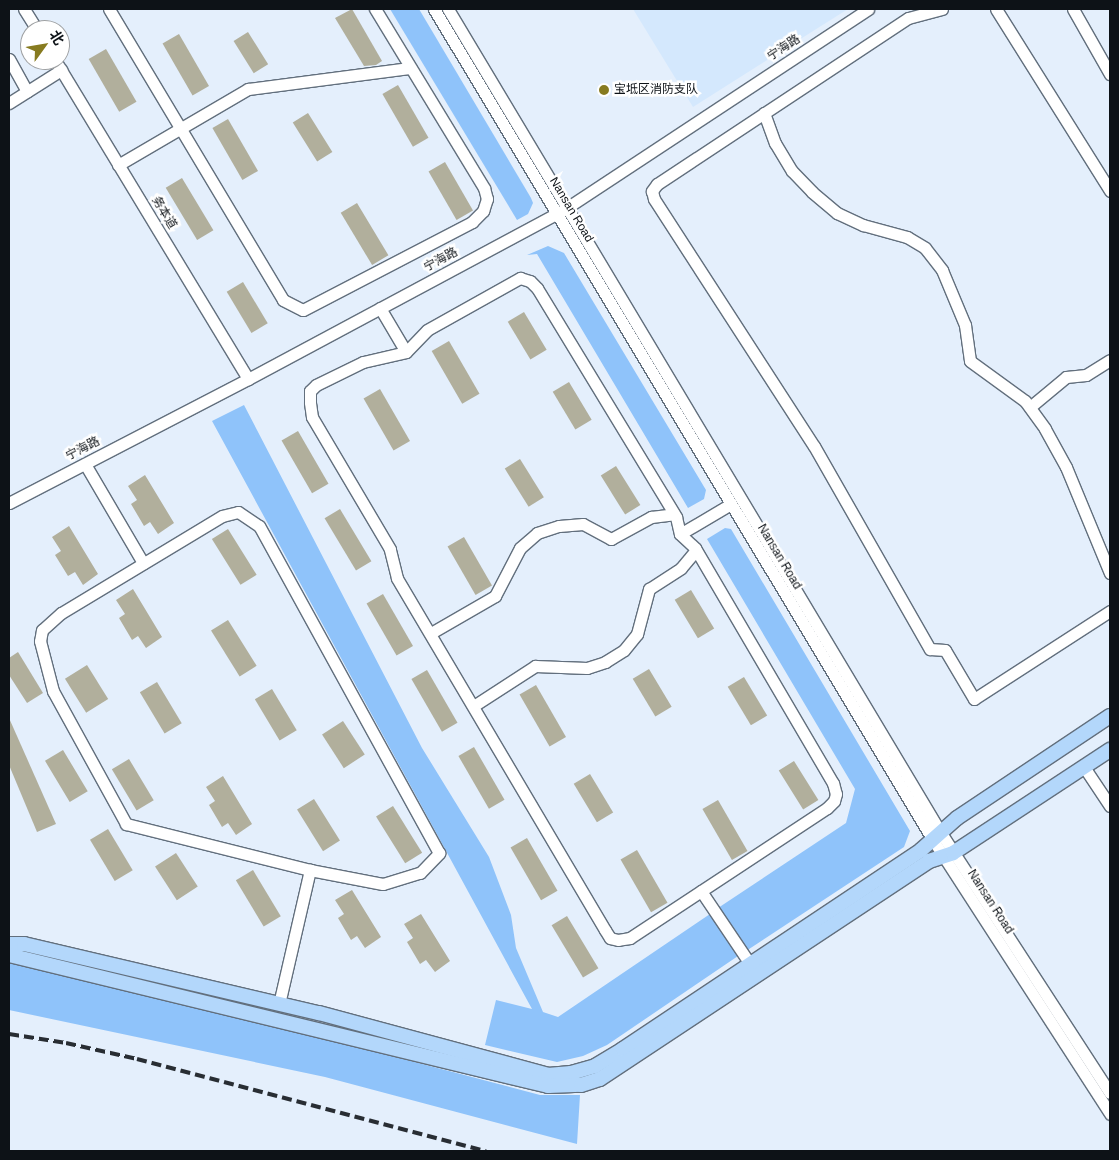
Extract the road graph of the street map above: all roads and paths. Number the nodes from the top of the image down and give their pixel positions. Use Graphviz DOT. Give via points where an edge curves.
graph roads {
  1 [pos="24,9"];
  2 [pos="109,9"];
  3 [pos="374,9"];
  4 [pos="434,9"];
  5 [pos="448,9"];
  6 [pos="868,9"];
  7 [pos="942,9"];
  8 [pos="996,9"];
  9 [pos="1073,9"];
  10 [pos="31,20"];
  11 [pos="9,59"];
  12 [pos="410,68"];
  13 [pos="52,70"];
  14 [pos="61,70"];
  15 [pos="1110,74"];
  16 [pos="19,77"];
  17 [pos="9,83"];
  18 [pos="27,92"];
  19 [pos="9,103"];
  20 [pos="764,113"];
  21 [pos="180,128"];
  22 [pos="118,165"];
  23 [pos="1110,191"];
  24 [pos="561,211"];
  25 [pos="380,308"];
  26 [pos="406,352"];
  27 [pos="1110,360"];
  28 [pos="248,380"];
  29 [pos="1030,408"];
  30 [pos="85,464"];
  31 [pos="9,503"];
  32 [pos="731,504"];
  33 [pos="674,514"];
  34 [pos="680,534"];
  35 [pos="696,550"];
  36 [pos="143,563"];
  37 [pos="1110,573"];
  38 [pos="1110,611"];
  39 [pos="431,634"];
  40 [pos="474,705"];
  41 [pos="1110,716"];
  42 [pos="1110,750"];
  43 [pos="1084,767"];
  44 [pos="1110,806"];
  45 [pos="937,836"];
  46 [pos="948,854"];
  47 [pos="310,870"];
  48 [pos="701,891"];
  49 [pos="9,944"];
  50 [pos="9,955"];
  51 [pos="750,964"];
  52 [pos="279,1004"];
  53 [pos="1110,1093"];
  54 [pos="1110,1114"];
  1 -- 10 [label="street"];
  2 -- 21 [label="street"];
  3 -- 12 [label="street"];
  4 -- 24 [label="street, Nansan Road"];
  5 -- 24 [label="street, Nansan Road"];
  6 -- 24 [label="street, 宁海路"];
  7 -- 20 [label="street" via="908,18"];
  8 -- 23 [label="street"];
  9 -- 15 [label="street"];
  11 -- 16 [label="street"];
  12 -- 21 [label="street" via="248,89"];
  12 -- 21 [label="street" via="484,188 487,199 483,211 472,222 303,310 283,300"];
  13 -- 18 [label="street"];
  14 -- 22 [label="street, 务本道"];
  16 -- 17 [label="street"];
  16 -- 18 [label="street"];
  18 -- 19 [label="street"];
  20 -- 29 [label="street" via="775,143 792,171 837,213 907,237 925,248 953,290 966,325 970,361"];
  20 -- 38 [label="street" via="657,184 652,191 654,198 814,446 930,649 945,650 974,698"];
  21 -- 22 [label="street"];
  22 -- 28 [label="street, 务本道"];
  24 -- 25 [label="street, 宁海路"];
  24 -- 32 [label="street, Nansan Road"];
  24 -- 45 [label="street, Nansan Road"];
  25 -- 26 [label="street"];
  25 -- 28 [label="street, 宁海路"];
  26 -- 33 [label="street" via="427,330 520,278 530,281"];
  26 -- 39 [label="street" via="363,362 316,385 310,391 310,402 312,417 390,549 397,578"];
  27 -- 29 [label="street" via="1086,375 1066,377"];
  28 -- 30 [label="street, 宁海路"];
  29 -- 37 [label="street" via="1066,467"];
  30 -- 31 [label="street, 宁海路"];
  30 -- 36 [label="street"];
  32 -- 34 [label="street"];
  32 -- 45 [label="street, Nansan Road"];
  33 -- 34 [label="street"];
  33 -- 39 [label="street" via="651,517 611,540 583,524 559,526 537,533 520,548 495,596"];
  34 -- 35 [label="street"];
  35 -- 40 [label="street" via="681,568 649,588 637,634 624,650 587,668 535,666"];
  35 -- 48 [label="street" via="833,783 836,794 827,808"];
  36 -- 47 [label="street" via="61,613 42,630 40,641 53,691 126,824"];
  36 -- 47 [label="street" via="222,516 238,512 251,518 259,526 439,853 434,862 420,873 383,884"];
  39 -- 40 [label="street"];
  40 -- 48 [label="street" via="610,938 630,938"];
  41 -- 45 [label="main road" via="957,818"];
  42 -- 43 [label="main road"];
  43 -- 44 [label="street"];
  43 -- 46 [label="main road"];
  45 -- 46 [label="street, Nansan Road"];
  45 -- 51 [label="main road"];
  46 -- 50 [label="main road" via="929,861 600,1079 581,1085 548,1086"];
  46 -- 53 [label="street, Nansan Road"];
  46 -- 54 [label="street, Nansan Road"];
  47 -- 52 [label="street"];
  48 -- 51 [label="street"];
  49 -- 52 [label="main road" via="24,944"];
  51 -- 52 [label="main road" via="595,1066 548,1075"];
}
